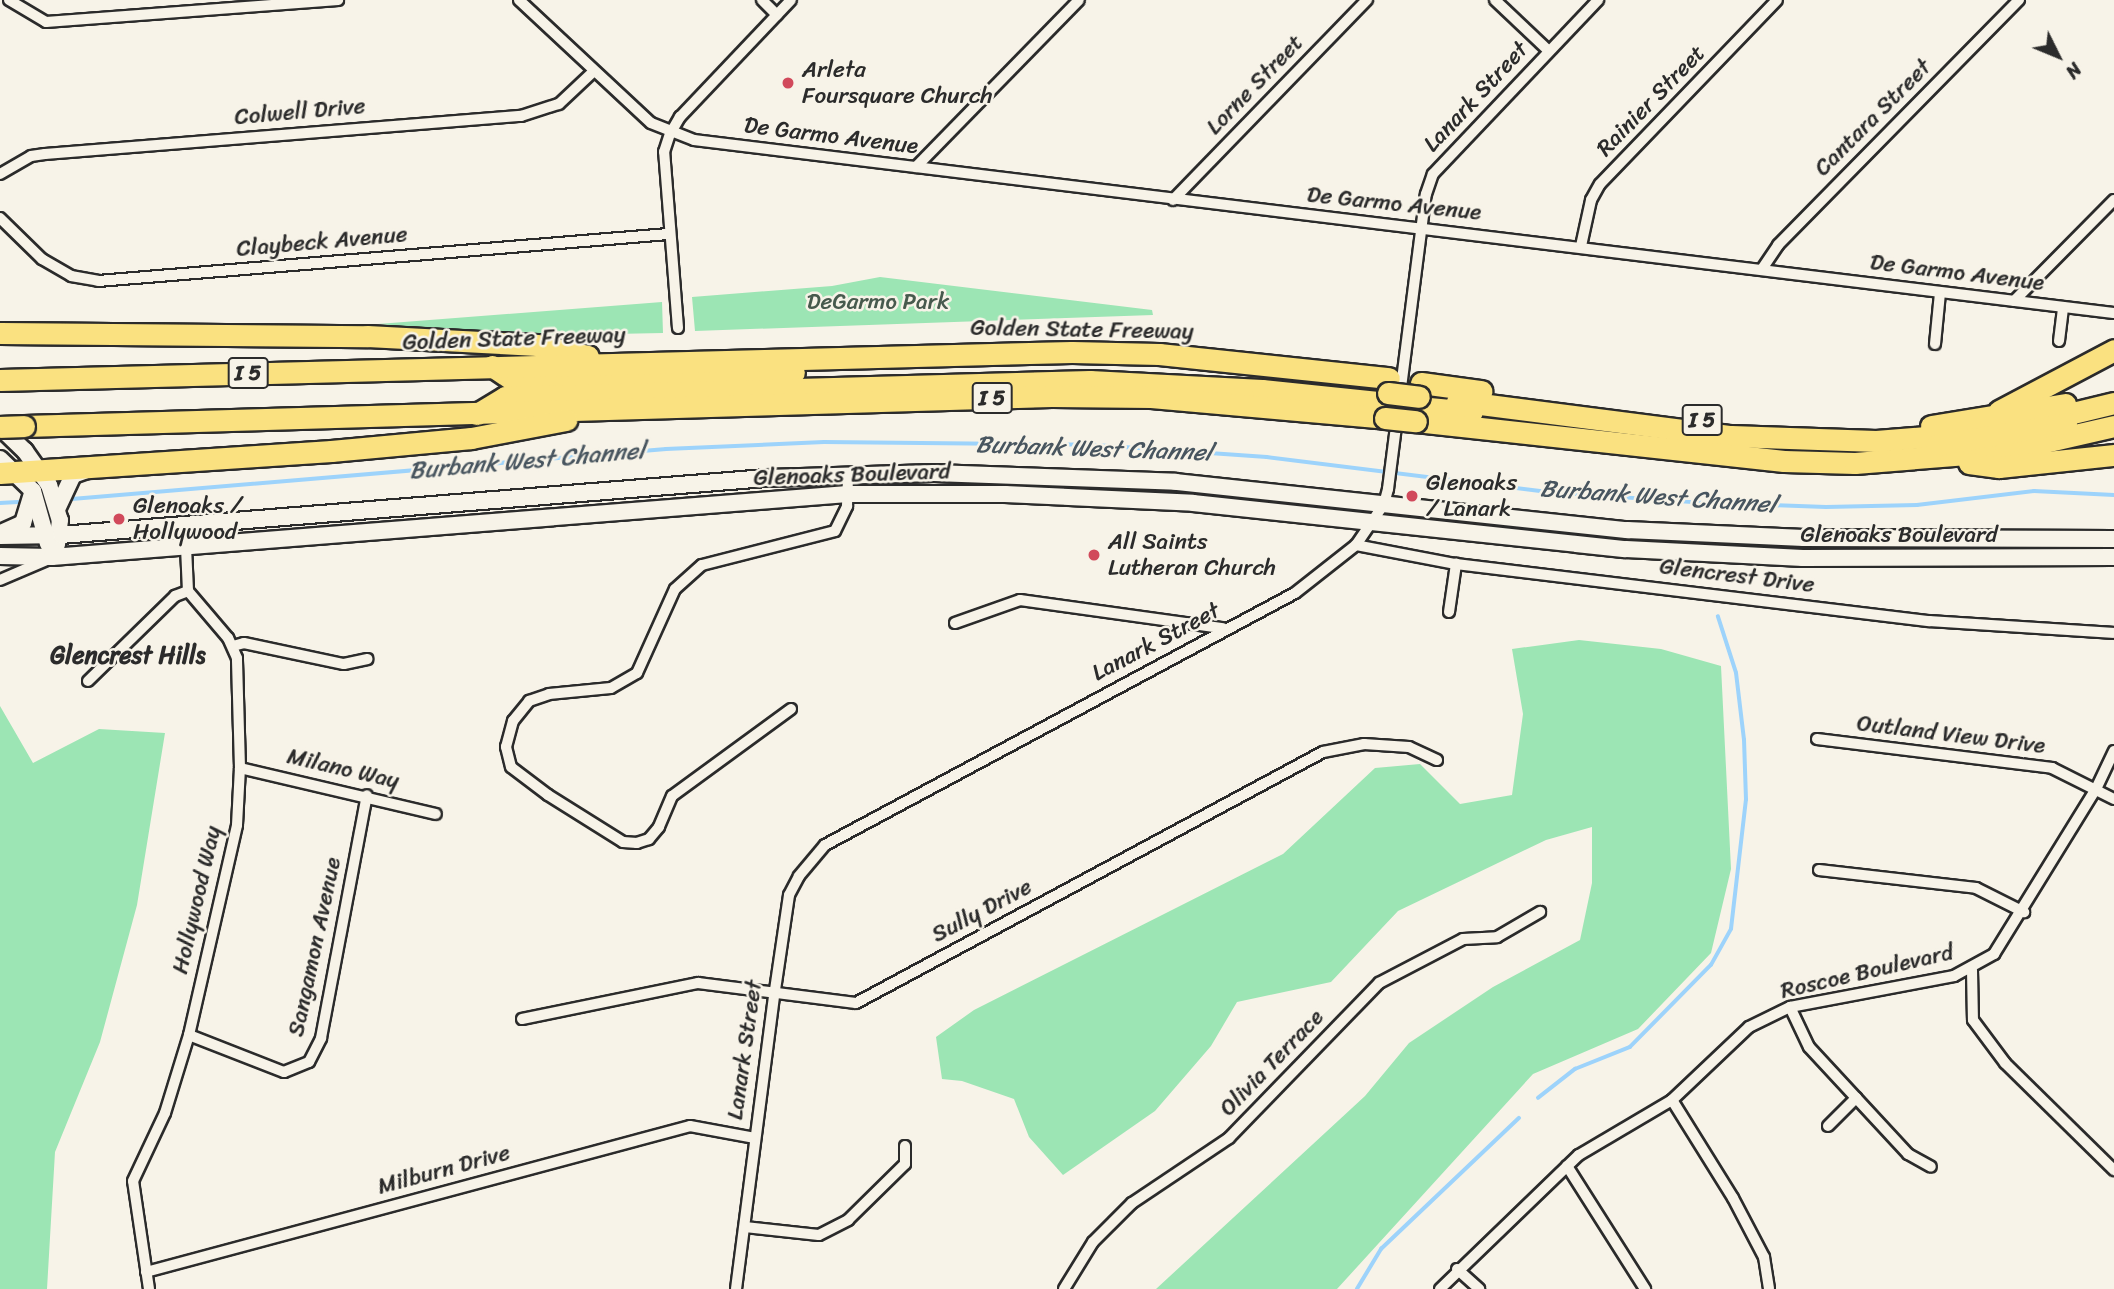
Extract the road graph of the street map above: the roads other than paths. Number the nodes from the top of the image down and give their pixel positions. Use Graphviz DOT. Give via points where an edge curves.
graph roads {
  1 [pos="9,0"];
  2 [pos="338,0"];
  3 [pos="519,0"];
  4 [pos="762,0"];
  5 [pos="791,0"];
  6 [pos="1079,0"];
  7 [pos="1367,0"];
  8 [pos="1495,0"];
  9 [pos="1598,0"];
  10 [pos="1777,0"];
  11 [pos="2019,0"];
  12 [pos="777,15"];
  13 [pos="1549,51"];
  14 [pos="594,71"];
  15 [pos="670,134"];
  16 [pos="916,167"];
  17 [pos="0,174"];
  18 [pos="1173,200"];
  19 [pos="2114,200"];
  20 [pos="0,218"];
  21 [pos="1422,228"];
  22 [pos="669,234"];
  23 [pos="1581,246"];
  24 [pos="1762,269"];
  25 [pos="1940,293"];
  26 [pos="2014,301"];
  27 [pos="2063,307"];
  28 [pos="2114,313"];
  29 [pos="678,328"];
  30 [pos="0,333"];
  31 [pos="2059,341"];
  32 [pos="1935,344"];
  33 [pos="2114,350"];
  34 [pos="617,362"];
  35 [pos="492,366"];
  36 [pos="2,380"];
  37 [pos="2114,391"];
  38 [pos="1387,398"];
  39 [pos="1419,402"];
  40 [pos="2114,403"];
  41 [pos="2114,411"];
  42 [pos="598,412"];
  43 [pos="475,415"];
  44 [pos="1985,419"];
  45 [pos="2114,425"];
  46 [pos="0,427"];
  47 [pos="2114,455"];
  48 [pos="1936,459"];
  49 [pos="99,466"];
  50 [pos="4,468"];
  51 [pos="38,470"];
  52 [pos="848,475"];
  53 [pos="33,491"];
  54 [pos="848,494"];
  55 [pos="1386,497"];
  56 [pos="415,506"];
  57 [pos="58,507"];
  58 [pos="1372,523"];
  59 [pos="185,525"];
  60 [pos="416,526"];
  61 [pos="0,534"];
  62 [pos="53,535"];
  63 [pos="2114,539"];
  64 [pos="186,544"];
  65 [pos="1356,545"];
  66 [pos="0,556"];
  67 [pos="2114,556"];
  68 [pos="52,557"];
  69 [pos="1456,564"];
  70 [pos="0,580"];
  71 [pos="188,591"];
  72 [pos="1450,612"];
  73 [pos="955,623"];
  74 [pos="1224,628"];
  75 [pos="2114,633"];
  76 [pos="233,646"];
  77 [pos="367,659"];
  78 [pos="88,681"];
  79 [pos="791,709"];
  80 [pos="1817,739"];
  81 [pos="2114,751"];
  82 [pos="1437,760"];
  83 [pos="240,768"];
  84 [pos="2096,789"];
  85 [pos="367,795"];
  86 [pos="2114,799"];
  87 [pos="436,814"];
  88 [pos="1819,870"];
  89 [pos="1540,912"];
  90 [pos="2024,912"];
  91 [pos="1972,970"];
  92 [pos="775,990"];
  93 [pos="1790,1007"];
  94 [pos="522,1019"];
  95 [pos="189,1035"];
  96 [pos="1856,1098"];
  97 [pos="1672,1100"];
  98 [pos="1828,1126"];
  99 [pos="755,1138"];
  100 [pos="905,1146"];
  101 [pos="1567,1166"];
  102 [pos="1931,1167"];
  103 [pos="2114,1170"];
  104 [pos="745,1227"];
  105 [pos="1457,1269"];
  106 [pos="146,1272"];
  107 [pos="149,1289"];
  108 [pos="736,1289"];
  109 [pos="1064,1289"];
  110 [pos="1440,1289"];
  111 [pos="1479,1289"];
  112 [pos="1646,1289"];
  113 [pos="1769,1289"];
  1 -- 2 [label="street" via="46,22"];
  3 -- 14 [label="street"];
  4 -- 12 [label="street"];
  5 -- 12 [label="street"];
  6 -- 16 [label="street"];
  7 -- 18 [label="street, Lorne Street"];
  8 -- 13 [label="street"];
  9 -- 13 [label="street, Lanark Street"];
  10 -- 23 [label="street, Rainier Street" via="1600,184 1591,200"];
  11 -- 24 [label="street, Cantara Street" via="1778,245"];
  12 -- 15 [label="street" via="680,117"];
  13 -- 21 [label="street, Lanark Street" via="1433,174"];
  14 -- 15 [label="street" via="651,123"];
  14 -- 17 [label="street, Colwell Drive" via="559,104 520,116 45,154 31,156"];
  15 -- 16 [label="street, De Garmo Avenue"];
  15 -- 22 [label="street" via="664,152"];
  16 -- 18 [label="street, De Garmo Avenue"];
  18 -- 21 [label="street, De Garmo Avenue"];
  19 -- 26 [label="street"];
  20 -- 22 [label="street, Claybeck Avenue" via="42,259 71,276 98,281"];
  21 -- 23 [label="street, De Garmo Avenue"];
  21 -- 55 [label="street, Lanark Street"];
  22 -- 29 [label="street"];
  23 -- 24 [label="street, De Garmo Avenue"];
  24 -- 25 [label="street, De Garmo Avenue"];
  25 -- 26 [label="street, De Garmo Avenue"];
  25 -- 32 [label="street"];
  26 -- 27 [label="street, De Garmo Avenue"];
  27 -- 28 [label="street, De Garmo Avenue"];
  27 -- 31 [label="street"];
  30 -- 34 [label="highway" via="367,336 537,345"];
  33 -- 44 [label="highway"];
  34 -- 35 [label="highway, Golden State Freeway / I 5"];
  34 -- 38 [label="highway, Golden State Freeway / I 5" via="1072,352 1172,355"];
  35 -- 36 [label="highway, Golden State Freeway / I 5"];
  35 -- 38 [label="highway" via="514,381 1100,366 1236,374"];
  37 -- 44 [label="highway, Golden State Freeway / I 5"];
  38 -- 39 [label="highway, Golden State Freeway / I 5, bridge"];
  38 -- 39 [label="highway, Golden State Freeway / I 5"];
  38 -- 42 [label="highway, Golden State Freeway / I 5" via="1151,397"];
  38 -- 43 [label="highway" via="1090,381 505,397"];
  39 -- 40 [label="highway" via="1731,436 1835,441 1982,431"];
  39 -- 41 [label="highway" via="1699,440 1831,450 1980,439"];
  39 -- 44 [label="highway, Golden State Freeway / I 5" via="1804,429 1891,429"];
  39 -- 48 [label="highway, Golden State Freeway / I 5" via="1784,461"];
  42 -- 43 [label="highway, Golden State Freeway / I 5"];
  42 -- 49 [label="highway" via="530,430 471,438"];
  43 -- 46 [label="highway, Golden State Freeway / I 5, bridge"];
  45 -- 48 [label="highway, Golden State Freeway / I 5" via="2005,451"];
  46 -- 51 [label="main road"];
  47 -- 48 [label="highway" via="1998,467"];
  49 -- 51 [label="highway"];
  49 -- 57 [label="main road" via="73,475"];
  50 -- 51 [label="highway"];
  50 -- 53 [label="main road"];
  51 -- 57 [label="main road"];
  52 -- 54 [label="street"];
  52 -- 55 [label="main road, Glenoaks Boulevard" via="1095,476"];
  52 -- 56 [label="main road, Glenoaks Boulevard"];
  53 -- 61 [label="main road" via="23,523"];
  53 -- 62 [label="main road"];
  54 -- 58 [label="main road, Glenoaks Boulevard" via="1005,494 1194,503"];
  54 -- 60 [label="main road, Glenoaks Boulevard"];
  54 -- 79 [label="street" via="844,517 828,536 719,558 688,575 667,603 644,664 629,680 611,688 549,694 529,701 513,721 506,747 511,768 583,819 623,842 637,843 649,839 659,827 672,796"];
  55 -- 58 [label="street, Lanark Street"];
  55 -- 63 [label="main road, Glenoaks Boulevard" via="1549,524 1700,534"];
  56 -- 59 [label="main road, Glenoaks Boulevard"];
  56 -- 60 [label="main road"];
  57 -- 62 [label="main road"];
  58 -- 65 [label="street, Lanark Street"];
  58 -- 67 [label="main road, Glenoaks Boulevard" via="1547,543 1699,553 1816,558"];
  59 -- 62 [label="main road, Glenoaks Boulevard"];
  59 -- 64 [label="street"];
  60 -- 64 [label="main road, Glenoaks Boulevard"];
  61 -- 62 [label="main road, Glenoaks Boulevard"];
  62 -- 68 [label="main road"];
  64 -- 68 [label="main road, Glenoaks Boulevard"];
  64 -- 71 [label="street"];
  65 -- 69 [label="street, Glencrest Drive"];
  65 -- 74 [label="street, Lanark Street" via="1295,593"];
  66 -- 68 [label="main road, Glenoaks Boulevard"];
  68 -- 70 [label="street"];
  69 -- 72 [label="street"];
  69 -- 75 [label="street, Glencrest Drive" via="1930,621"];
  71 -- 76 [label="street, Hollywood Way"];
  71 -- 78 [label="street" via="175,596"];
  73 -- 74 [label="street" via="1020,600"];
  74 -- 92 [label="street, Lanark Street" via="825,845 789,895"];
  76 -- 77 [label="street" via="244,643 344,664"];
  76 -- 83 [label="street, Hollywood Way" via="240,676"];
  80 -- 84 [label="street, Outland View Drive" via="2052,768"];
  81 -- 84 [label="street, Roscoe Boulevard"];
  82 -- 92 [label="street, Sully Drive" via="1409,747 1364,744 1323,752 856,1003"];
  83 -- 85 [label="street, Milano Way"];
  83 -- 95 [label="street, Hollywood Way" via="237,825"];
  84 -- 86 [label="street, Outland View Drive"];
  84 -- 90 [label="street, Roscoe Boulevard"];
  85 -- 87 [label="street, Milano Way"];
  85 -- 95 [label="street, Sangamon Avenue" via="321,1038 309,1062 284,1072"];
  88 -- 90 [label="street" via="1976,888"];
  89 -- 109 [label="street, Olivia Terrace" via="1497,937 1463,939 1379,982 1229,1138 1132,1203 1093,1242"];
  90 -- 91 [label="street, Roscoe Boulevard" via="1994,954"];
  91 -- 93 [label="street, Roscoe Boulevard"];
  91 -- 103 [label="street" via="1973,1020 2005,1063"];
  92 -- 94 [label="street, Sully Drive" via="698,983"];
  92 -- 99 [label="street, Lanark Street"];
  93 -- 96 [label="street" via="1809,1046"];
  93 -- 97 [label="street, Roscoe Boulevard" via="1749,1027"];
  95 -- 106 [label="street, Hollywood Way" via="164,1113 133,1181"];
  96 -- 98 [label="street"];
  96 -- 102 [label="street" via="1908,1154"];
  97 -- 101 [label="street, Roscoe Boulevard" via="1607,1135"];
  97 -- 113 [label="street" via="1758,1245"];
  99 -- 104 [label="street, Lanark Street"];
  99 -- 106 [label="street, Milburn Drive" via="690,1126"];
  100 -- 104 [label="street" via="905,1164 848,1220 819,1235"];
  101 -- 105 [label="street, Roscoe Boulevard"];
  101 -- 112 [label="street"];
  104 -- 108 [label="street, Lanark Street"];
  105 -- 110 [label="street, Roscoe Boulevard"];
  105 -- 111 [label="street"];
  106 -- 107 [label="street, Hollywood Way"];
}
